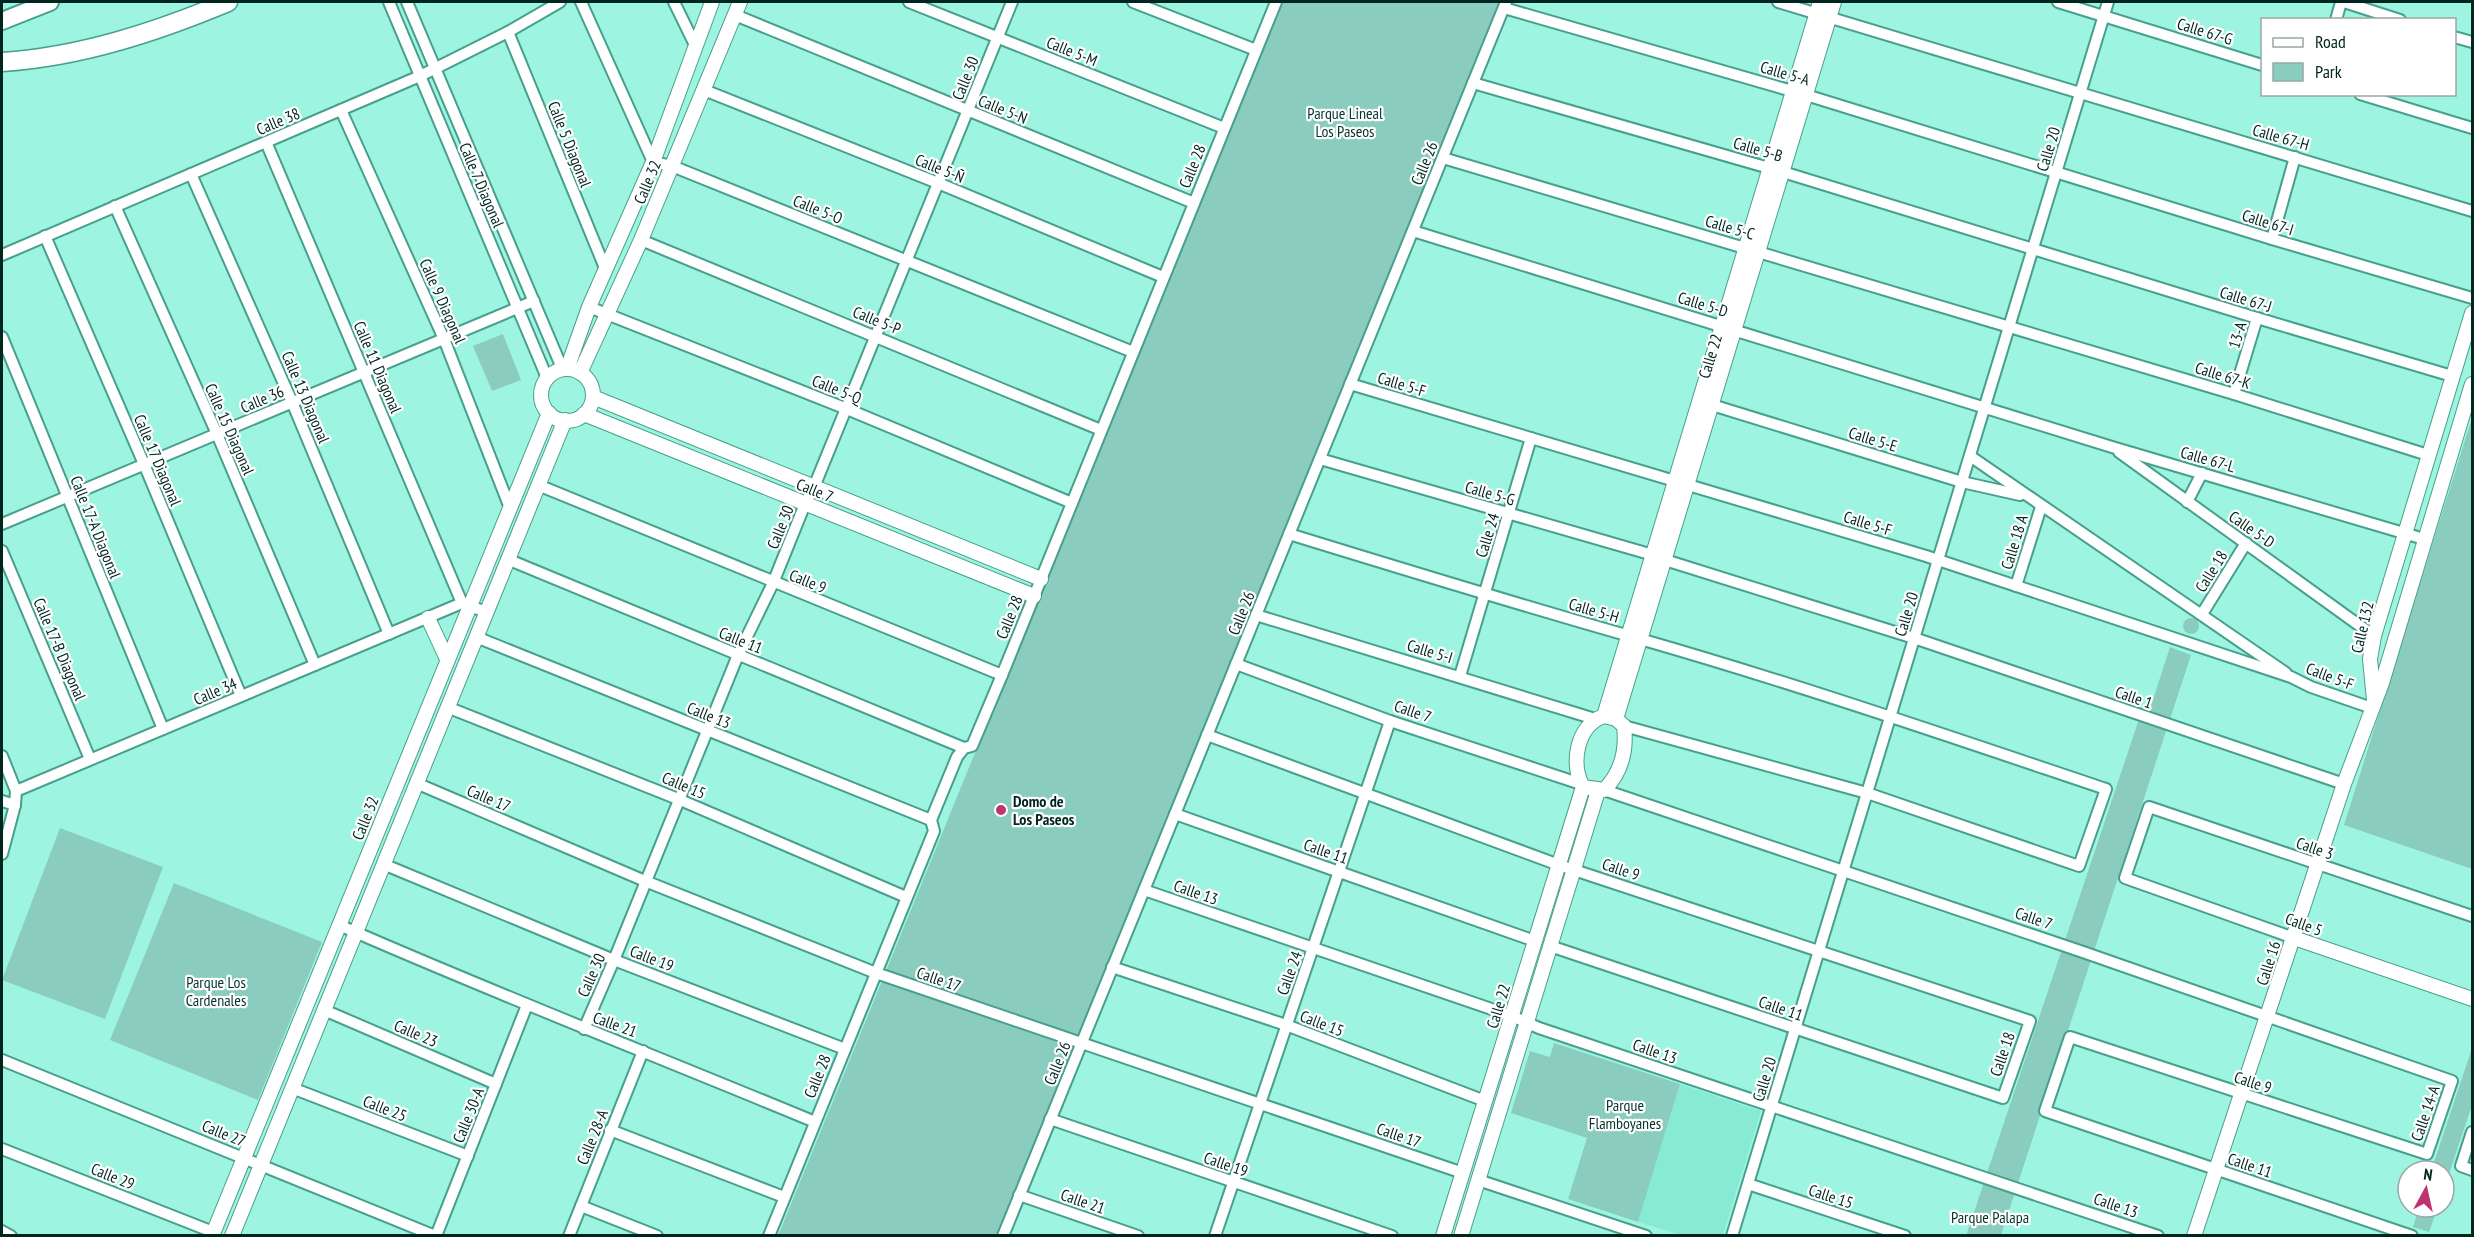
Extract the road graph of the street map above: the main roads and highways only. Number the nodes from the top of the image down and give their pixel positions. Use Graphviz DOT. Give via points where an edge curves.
graph roads {
  1 [pos="50,2"];
  2 [pos="228,2"];
  3 [pos="2,21"];
  4 [pos="2,62"];
  1 -- 3 [label="main road"];
  2 -- 4 [label="main road" via="119,41 49,57"];
}
